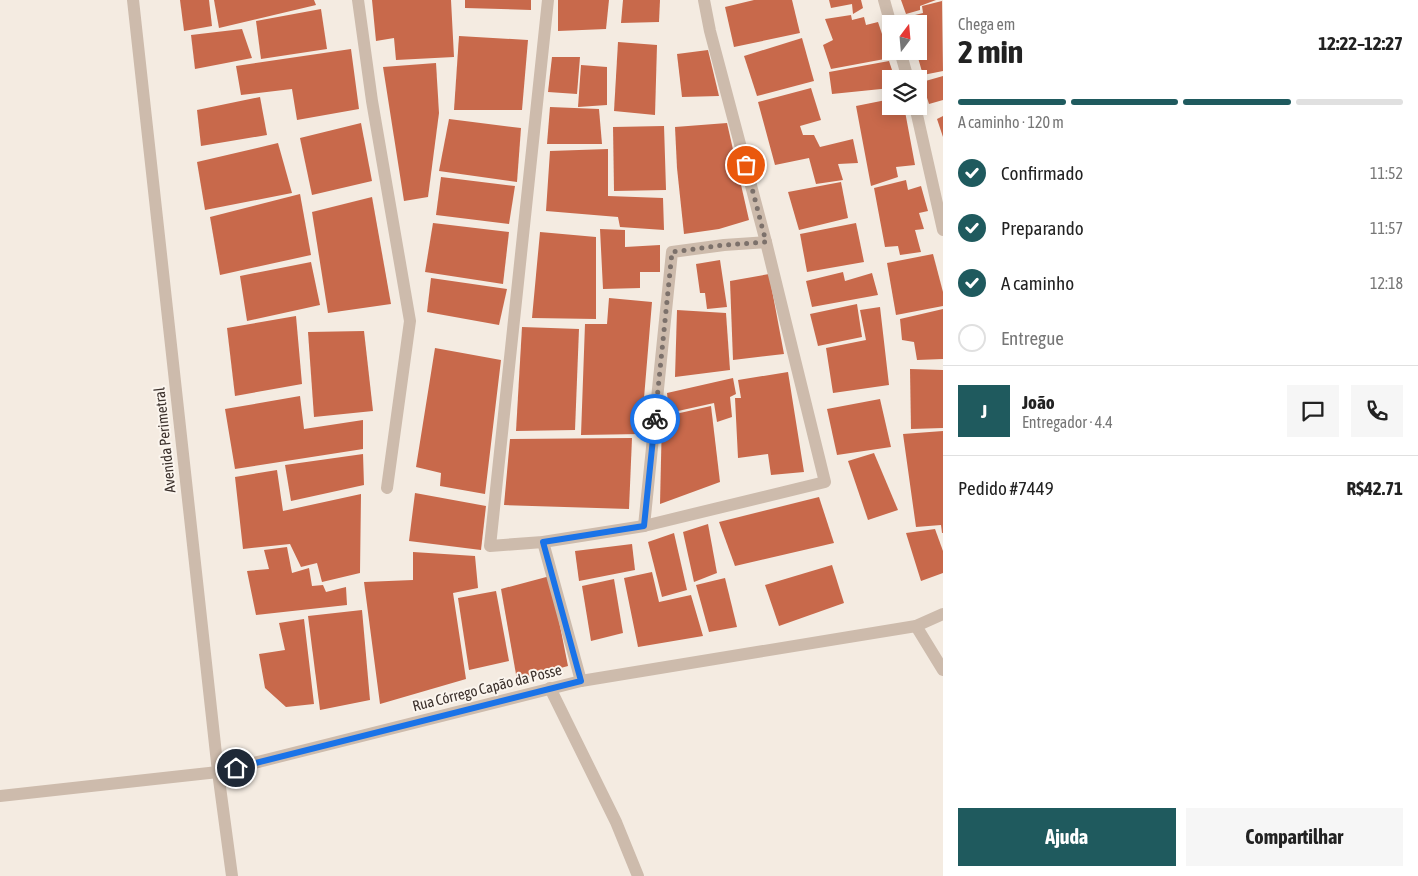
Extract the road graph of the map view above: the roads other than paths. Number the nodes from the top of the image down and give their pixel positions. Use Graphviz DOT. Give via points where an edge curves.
graph roads {
  1 [pos="133,0"];
  2 [pos="358,0"];
  3 [pos="548,0"];
  4 [pos="704,0"];
  5 [pos="884,0"];
  6 [pos="888,15"];
  7 [pos="918,115"];
  8 [pos="943,230"];
  9 [pos="766,242"];
  10 [pos="387,488"];
  11 [pos="644,526"];
  12 [pos="543,542"];
  13 [pos="943,614"];
  14 [pos="916,626"];
  15 [pos="943,670"];
  16 [pos="581,681"];
  17 [pos="550,688"];
  18 [pos="218,772"];
  19 [pos="0,796"];
  20 [pos="232,876"];
  21 [pos="638,876"];
  1 -- 18 [label="street, Avenida Perimetral"];
  2 -- 10 [label="street" via="410,321"];
  3 -- 12 [label="street" via="490,546"];
  4 -- 9 [label="street"];
  5 -- 6 [label="street"];
  7 -- 8 [label="street"];
  9 -- 11 [label="street" via="672,252"];
  9 -- 11 [label="street" via="825,482"];
  11 -- 12 [label="street"];
  12 -- 16 [label="street"];
  13 -- 14 [label="street, Rua Córrego Capão da Posse"];
  14 -- 15 [label="street"];
  14 -- 16 [label="street, Rua Córrego Capão da Posse"];
  16 -- 17 [label="street, Rua Córrego Capão da Posse"];
  17 -- 18 [label="street, Rua Córrego Capão da Posse"];
  17 -- 21 [label="street" via="616,822"];
  18 -- 19 [label="street, Rua Córrego Capão da Posse"];
  18 -- 20 [label="street, Avenida Perimetral"];
}
